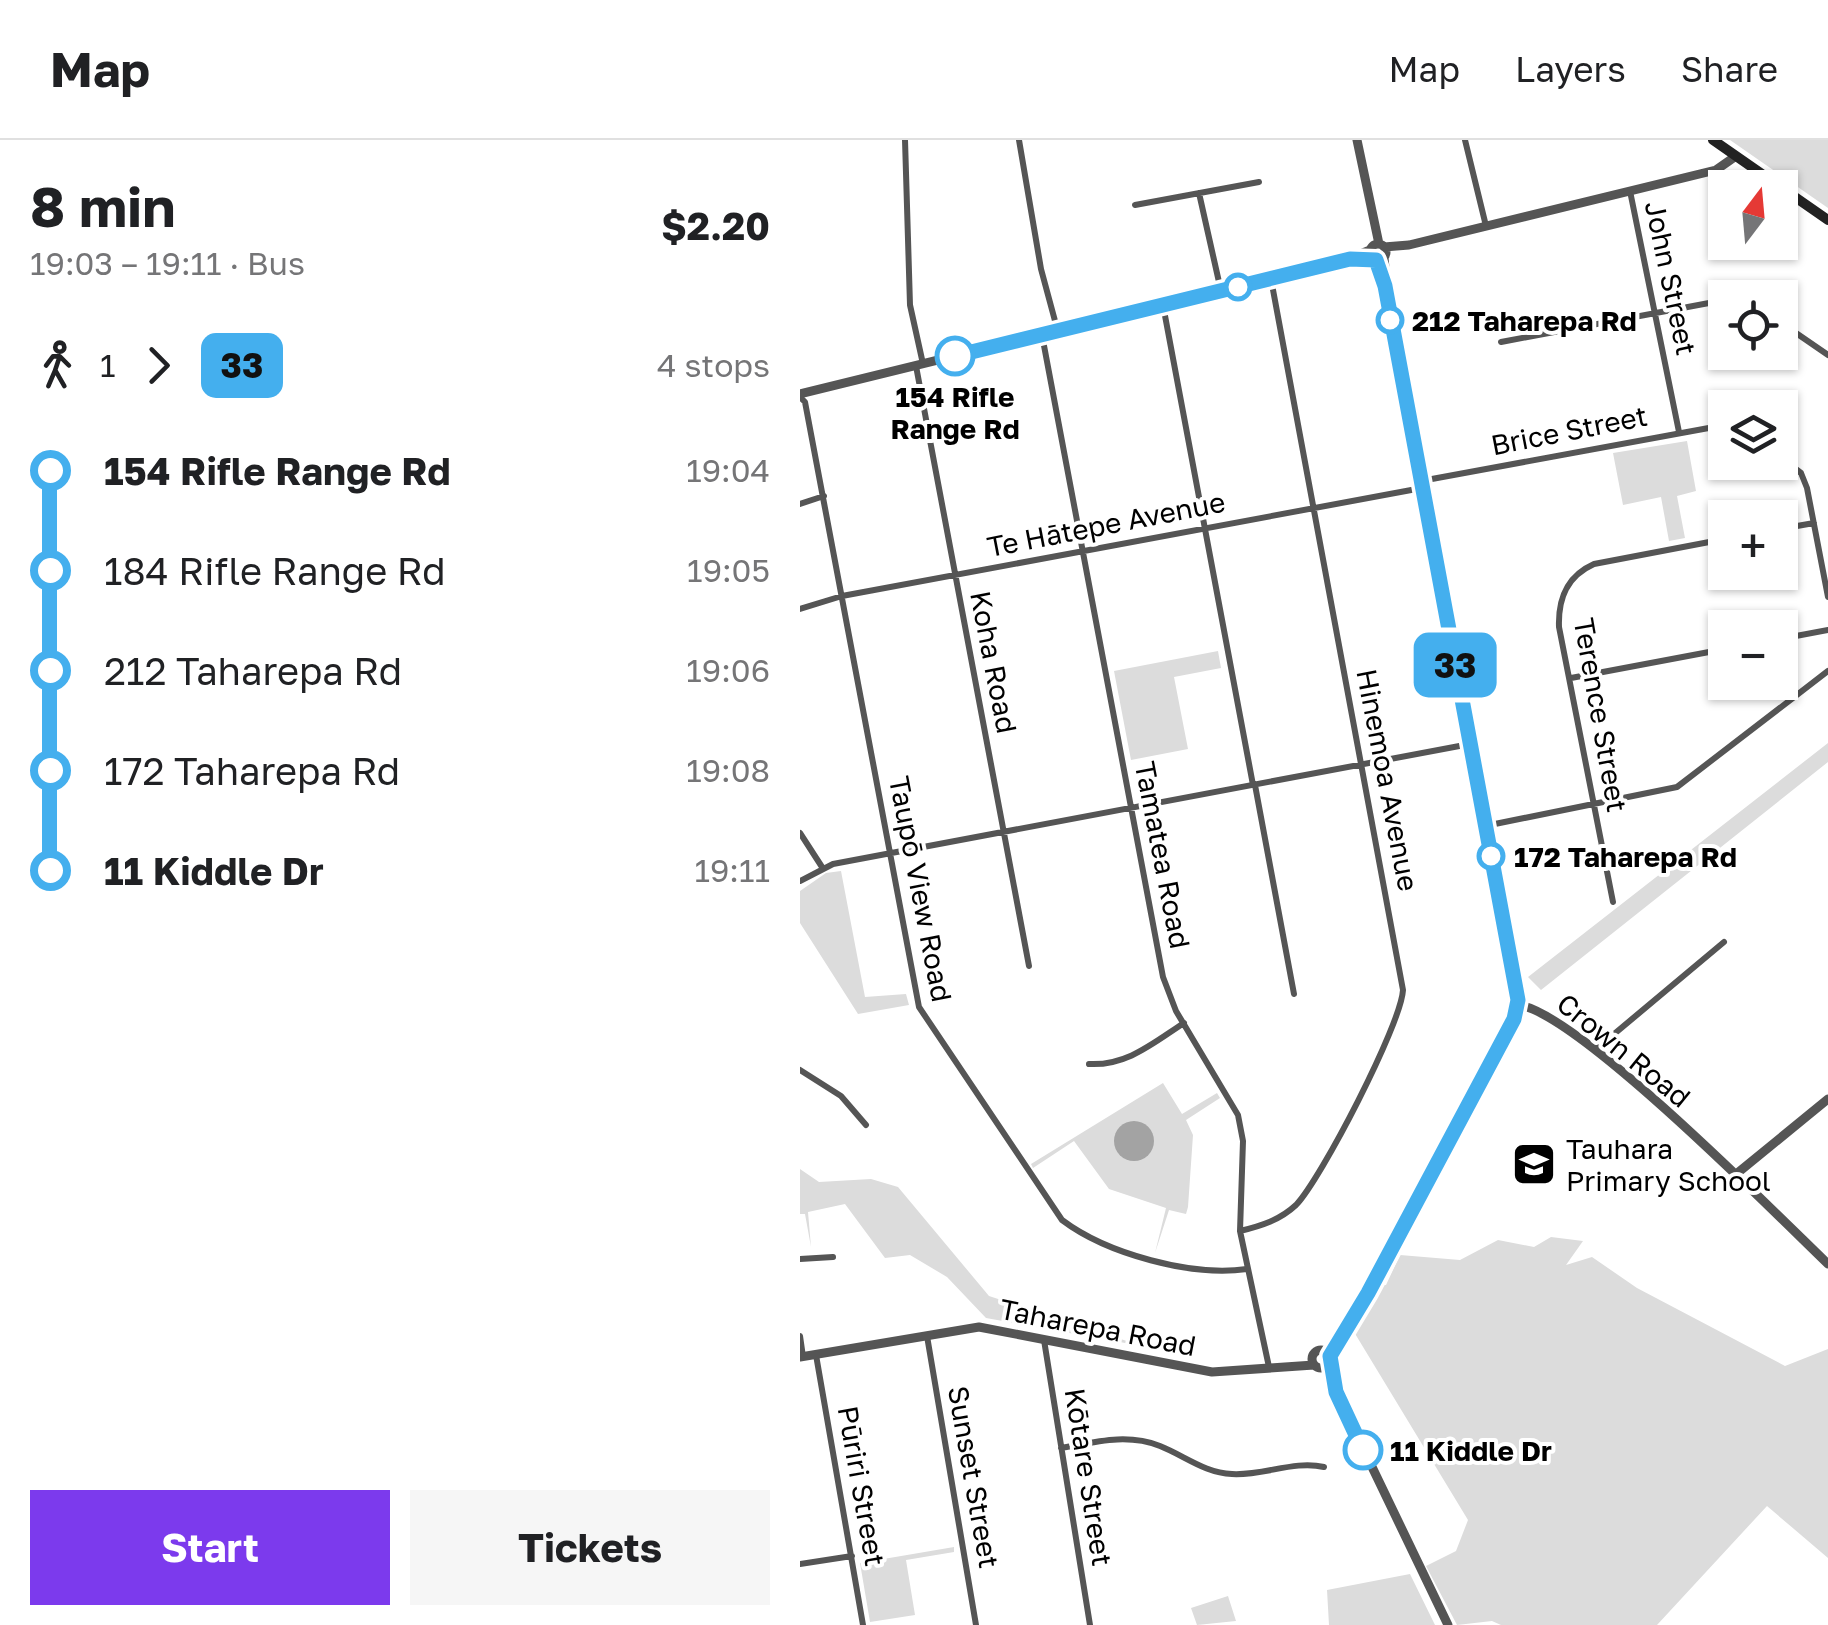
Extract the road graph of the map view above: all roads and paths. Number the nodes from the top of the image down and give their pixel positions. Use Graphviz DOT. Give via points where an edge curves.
graph roads {
  1 [pos="905,140"];
  2 [pos="1019,140"];
  3 [pos="1357,140"];
  4 [pos="1465,140"];
  5 [pos="1713,140"];
  6 [pos="1736,156"];
  7 [pos="1259,182"];
  8 [pos="1630,191"];
  9 [pos="1199,193"];
  10 [pos="1135,205"];
  11 [pos="1828,220"];
  12 [pos="1486,226"];
  13 [pos="1378,252"];
  14 [pos="1271,278"];
  15 [pos="1220,291"];
  16 [pos="1708,303"];
  17 [pos="1163,305"];
  18 [pos="1657,313"];
  19 [pos="1058,332"];
  20 [pos="1798,334"];
  21 [pos="1042,335"];
  22 [pos="1501,342"];
  23 [pos="1828,355"];
  24 [pos="920,365"];
  25 [pos="800,396"];
  26 [pos="1708,428"];
  27 [pos="1678,432"];
  28 [pos="1798,474"];
  29 [pos="1421,484"];
  30 [pos="824,496"];
  31 [pos="800,504"];
  32 [pos="1314,508"];
  33 [pos="1814,523"];
  34 [pos="1798,526"];
  35 [pos="1205,528"];
  36 [pos="1708,542"];
  37 [pos="1083,552"];
  38 [pos="955,576"];
  39 [pos="842,596"];
  40 [pos="1828,597"];
  41 [pos="800,609"];
  42 [pos="1828,630"];
  43 [pos="1798,636"];
  44 [pos="1708,653"];
  45 [pos="1828,671"];
  46 [pos="1571,678"];
  47 [pos="1470,744"];
  48 [pos="1362,764"];
  49 [pos="1254,785"];
  50 [pos="1595,806"];
  51 [pos="1131,808"];
  52 [pos="1486,826"];
  53 [pos="1004,832"];
  54 [pos="800,833"];
  55 [pos="890,853"];
  56 [pos="822,867"];
  57 [pos="800,881"];
  58 [pos="1613,902"];
  59 [pos="1724,942"];
  60 [pos="1029,966"];
  61 [pos="1294,994"];
  62 [pos="1518,1005"];
  63 [pos="1184,1023"];
  64 [pos="1594,1051"];
  65 [pos="1089,1064"];
  66 [pos="800,1070"];
  67 [pos="1828,1099"];
  68 [pos="866,1125"];
  69 [pos="1735,1175"];
  70 [pos="1240,1231"];
  71 [pos="832,1257"];
  72 [pos="800,1259"];
  73 [pos="1828,1264"];
  74 [pos="1247,1269"];
  75 [pos="800,1336"];
  76 [pos="927,1336"];
  77 [pos="1044,1336"];
  78 [pos="816,1355"];
  79 [pos="802,1357"];
  80 [pos="1320,1359"];
  81 [pos="1270,1367"];
  82 [pos="1061,1448"];
  83 [pos="1324,1467"];
  84 [pos="852,1556"];
  85 [pos="800,1564"];
  86 [pos="863,1625"];
  87 [pos="976,1625"];
  88 [pos="1090,1625"];
  89 [pos="1448,1625"];
  1 -- 24 [label="street, Koha Road" via="910,312"];
  2 -- 19 [label="street" via="1040,269"];
  3 -- 13 [label="street"];
  4 -- 12 [label="street"];
  5 -- 6 [label="main road"];
  6 -- 8 [label="street" via="1716,170"];
  6 -- 11 [label="main road"];
  7 -- 9 [label="street"];
  8 -- 12 [label="street"];
  8 -- 18 [label="street, John Street"];
  9 -- 10 [label="street"];
  9 -- 15 [label="street"];
  12 -- 13 [label="street"];
  13 -- 14 [label="street"];
  13 -- 29 [label="street"];
  14 -- 15 [label="street"];
  14 -- 32 [label="street, Hinemoa Avenue"];
  15 -- 17 [label="street"];
  16 -- 18 [label="street"];
  17 -- 19 [label="street"];
  17 -- 35 [label="street"];
  18 -- 22 [label="street"];
  18 -- 27 [label="street, John Street"];
  19 -- 21 [label="street"];
  20 -- 23 [label="street"];
  21 -- 24 [label="street"];
  21 -- 37 [label="street, Tamatea Road"];
  24 -- 25 [label="street"];
  24 -- 38 [label="street, Koha Road"];
  25 -- 30 [label="street, Taupō View Road"];
  26 -- 27 [label="street, Brice Street"];
  27 -- 29 [label="street, Brice Street"];
  28 -- 33 [label="street"];
  29 -- 32 [label="street, Te Hātepe Avenue"];
  29 -- 47 [label="street"];
  30 -- 31 [label="street"];
  30 -- 39 [label="street, Taupō View Road"];
  32 -- 35 [label="street, Te Hātepe Avenue"];
  32 -- 48 [label="street, Hinemoa Avenue"];
  33 -- 34 [label="street"];
  33 -- 40 [label="street"];
  35 -- 37 [label="street, Te Hātepe Avenue"];
  35 -- 49 [label="street"];
  36 -- 46 [label="street, Terence Street" via="1606,560 1577,574 1564,590 1559,616"];
  37 -- 38 [label="street, Te Hātepe Avenue"];
  37 -- 51 [label="street, Tamatea Road"];
  38 -- 39 [label="street, Te Hātepe Avenue"];
  38 -- 53 [label="street, Koha Road"];
  39 -- 41 [label="street, Te Hātepe Avenue"];
  39 -- 55 [label="street, Taupō View Road"];
  42 -- 43 [label="street"];
  44 -- 46 [label="street"];
  45 -- 50 [label="street" via="1677,788"];
  46 -- 50 [label="street, Terence Street"];
  47 -- 48 [label="street"];
  47 -- 52 [label="street"];
  48 -- 49 [label="street"];
  48 -- 70 [label="street, Hinemoa Avenue" via="1402,973 1401,1008 1304,1196 1276,1220"];
  49 -- 51 [label="street"];
  49 -- 61 [label="street"];
  50 -- 52 [label="street"];
  50 -- 58 [label="street, Terence Street"];
  51 -- 53 [label="street"];
  51 -- 63 [label="street, Tamatea Road" via="1163,977"];
  52 -- 62 [label="street"];
  53 -- 55 [label="street"];
  53 -- 60 [label="street, Koha Road"];
  54 -- 56 [label="street"];
  55 -- 56 [label="street"];
  55 -- 74 [label="street, Taupō View Road" via="921,1014 1051,1208 1085,1235 1180,1268"];
  56 -- 57 [label="street"];
  59 -- 64 [label="street"];
  62 -- 64 [label="street, Crown Road" via="1546,1012"];
  62 -- 80 [label="street" via="1410,1214"];
  63 -- 65 [label="street" via="1116,1063"];
  63 -- 70 [label="street, Tamatea Road" via="1238,1115"];
  64 -- 69 [label="street, Crown Road"];
  66 -- 68 [label="street" via="841,1096"];
  67 -- 69 [label="street"];
  69 -- 73 [label="street, Crown Road"];
  70 -- 74 [label="street, Tamatea Road"];
  71 -- 72 [label="street"];
  74 -- 81 [label="street, Tamatea Road"];
  75 -- 79 [label="street"];
  76 -- 77 [label="street, Taharepa Road" via="979,1327"];
  76 -- 78 [label="street, Taharepa Road"];
  76 -- 87 [label="street, Sunset Street"];
  77 -- 81 [label="street, Taharepa Road" via="1212,1372"];
  77 -- 82 [label="street, Kōtare Street"];
  78 -- 79 [label="street, Taharepa Road"];
  78 -- 84 [label="street, Pūriri Street"];
  80 -- 81 [label="street, Taharepa Road"];
  80 -- 89 [label="street"];
  82 -- 83 [label="street" via="1135,1439 1220,1473"];
  82 -- 88 [label="street, Kōtare Street"];
  84 -- 85 [label="street"];
  84 -- 86 [label="street, Pūriri Street"];
}
